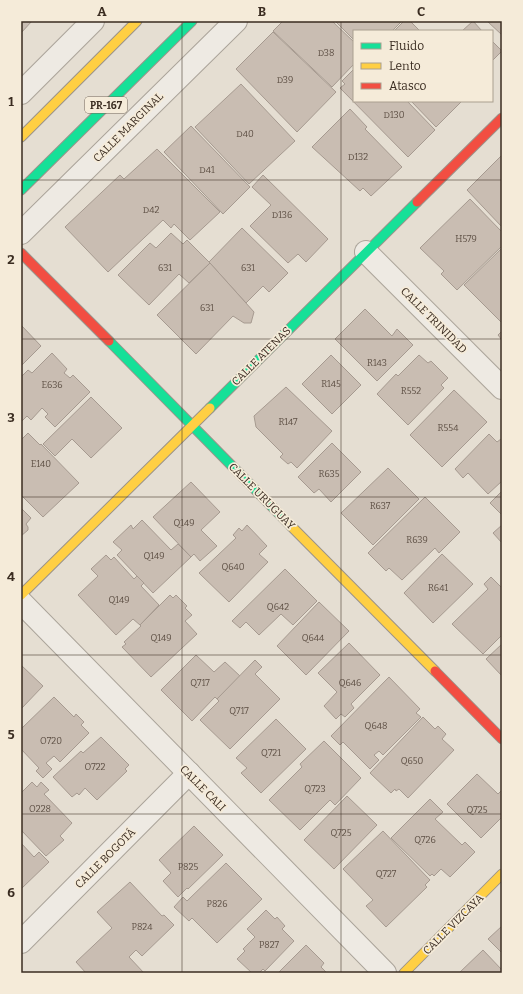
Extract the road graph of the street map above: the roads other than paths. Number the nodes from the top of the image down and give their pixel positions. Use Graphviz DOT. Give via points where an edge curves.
graph roads {
  1 [pos="93,21"];
  2 [pos="138,21"];
  3 [pos="192,21"];
  4 [pos="236,21"];
  5 [pos="21,93"];
  6 [pos="502,118"];
  7 [pos="21,137"];
  8 [pos="21,190"];
  9 [pos="21,233"];
  10 [pos="366,252"];
  11 [pos="21,253"];
  12 [pos="502,388"];
  13 [pos="192,426"];
  14 [pos="21,595"];
  15 [pos="21,602"];
  16 [pos="502,739"];
  17 [pos="188,773"];
  18 [pos="502,874"];
  19 [pos="21,942"];
  20 [pos="385,973"];
  21 [pos="404,973"];
  1 -- 5 [label="street"];
  2 -- 7 [label="street"];
  3 -- 8 [label="street, PR-167"];
  4 -- 9 [label="street, CALLE MARGINAL"];
  6 -- 10 [label="street, CALLE ATENAS"];
  10 -- 12 [label="street, CALLE TRINIDAD"];
  10 -- 13 [label="street, CALLE ATENAS"];
  11 -- 13 [label="street, CALLE URUGUAY"];
  13 -- 14 [label="street, CALLE ATENAS"];
  13 -- 16 [label="street, CALLE URUGUAY"];
  15 -- 17 [label="street, CALLE CALI"];
  17 -- 19 [label="street, CALLE BOGOTÁ"];
  17 -- 20 [label="street, CALLE CALI"];
  18 -- 21 [label="street, CALLE VIZCAYA"];
}
